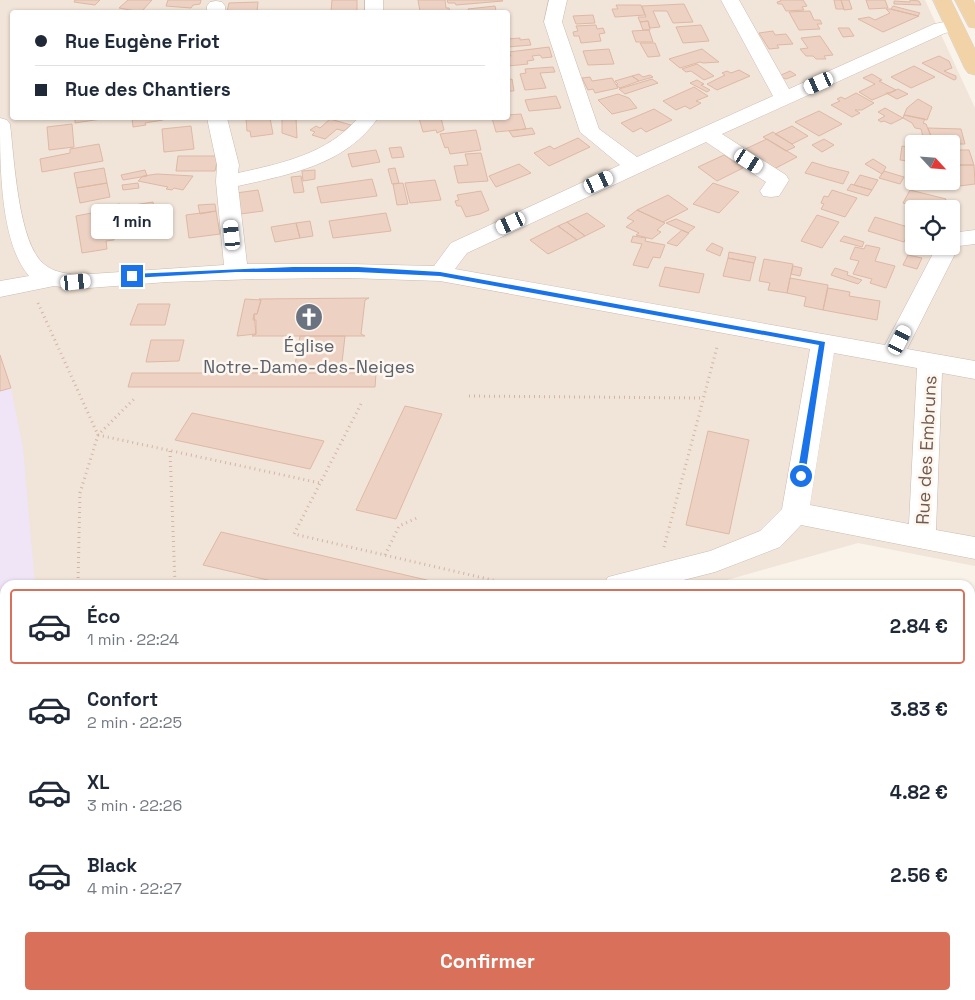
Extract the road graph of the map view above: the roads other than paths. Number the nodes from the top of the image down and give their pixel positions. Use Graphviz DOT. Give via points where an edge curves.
graph roads {
  1 [pos="558,0"];
  2 [pos="730,0"];
  3 [pos="942,0"];
  4 [pos="964,0"];
  5 [pos="975,23"];
  6 [pos="954,26"];
  7 [pos="975,69"];
  8 [pos="784,98"];
  9 [pos="217,120"];
  10 [pos="367,120"];
  11 [pos="0,124"];
  12 [pos="706,134"];
  13 [pos="635,166"];
  14 [pos="227,182"];
  15 [pos="771,191"];
  16 [pos="975,237"];
  17 [pos="960,239"];
  18 [pos="943,255"];
  19 [pos="236,270"];
  20 [pos="440,274"];
  21 [pos="52,279"];
  22 [pos="0,289"];
  23 [pos="822,343"];
  24 [pos="892,356"];
  25 [pos="930,362"];
  26 [pos="975,370"];
  27 [pos="795,513"];
  28 [pos="922,538"];
  29 [pos="975,548"];
  30 [pos="638,580"];
  1 -- 13 [label="street" via="553,22 590,132"];
  2 -- 8 [label="street"];
  3 -- 6 [label="main road"];
  4 -- 5 [label="main road"];
  6 -- 7 [label="main road"];
  6 -- 8 [label="street" via="941,28"];
  8 -- 12 [label="street"];
  9 -- 14 [label="street" via="228,165"];
  10 -- 14 [label="street" via="337,149 310,161"];
  11 -- 21 [label="street" via="20,249 31,266"];
  12 -- 13 [label="street"];
  12 -- 15 [label="street" via="778,180"];
  13 -- 20 [label="street" via="459,248"];
  14 -- 19 [label="street"];
  16 -- 17 [label="street"];
  18 -- 24 [label="street"];
  19 -- 20 [label="street"];
  19 -- 21 [label="street" via="76,282"];
  20 -- 23 [label="street"];
  21 -- 22 [label="street"];
  23 -- 24 [label="street"];
  23 -- 27 [label="street"];
  24 -- 25 [label="street"];
  25 -- 26 [label="street"];
  25 -- 28 [label="street, Rue des Embruns"];
  27 -- 28 [label="street, Rue des Embruns"];
  27 -- 30 [label="street" via="770,539 715,561"];
  28 -- 29 [label="street, Rue des Embruns"];
}
